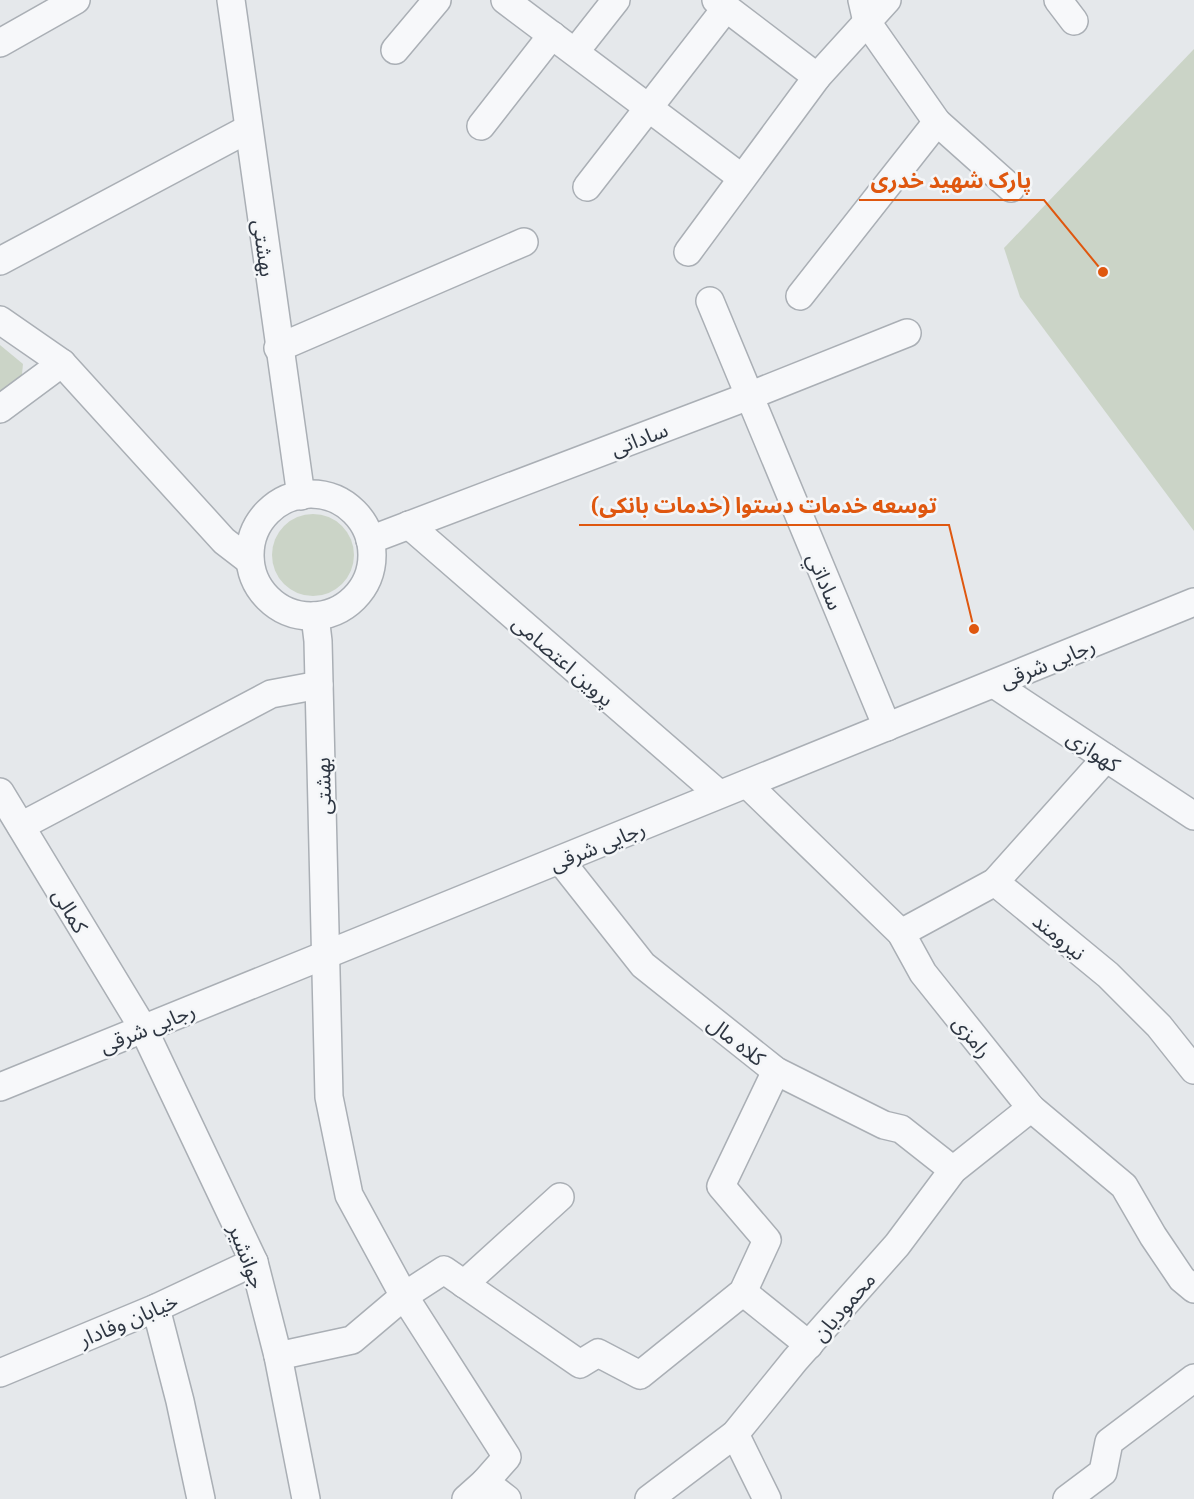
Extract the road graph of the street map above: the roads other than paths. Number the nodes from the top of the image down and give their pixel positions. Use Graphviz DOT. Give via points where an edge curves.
graph roads {
  1 [pos="76,0"];
  2 [pos="231,0"];
  3 [pos="436,0"];
  4 [pos="505,0"];
  5 [pos="616,0"];
  6 [pos="887,0"];
  7 [pos="1058,0"];
  8 [pos="721,4"];
  9 [pos="864,11"];
  10 [pos="1074,21"];
  11 [pos="552,35"];
  12 [pos="0,43"];
  13 [pos="395,50"];
  14 [pos="575,52"];
  15 [pos="817,77"];
  16 [pos="649,108"];
  17 [pos="937,122"];
  18 [pos="481,126"];
  19 [pos="248,129"];
  20 [pos="742,178"];
  21 [pos="587,188"];
  22 [pos="1011,188"];
  23 [pos="524,242"];
  24 [pos="688,252"];
  25 [pos="0,261"];
  26 [pos="800,296"];
  27 [pos="710,301"];
  28 [pos="0,320"];
  29 [pos="907,333"];
  30 [pos="278,348"];
  31 [pos="62,363"];
  32 [pos="749,396"];
  33 [pos="0,410"];
  34 [pos="301,496"];
  35 [pos="409,525"];
  36 [pos="370,540"];
  37 [pos="249,561"];
  38 [pos="1194,602"];
  39 [pos="315,616"];
  40 [pos="994,684"];
  41 [pos="320,685"];
  42 [pos="886,728"];
  43 [pos="1106,758"];
  44 [pos="747,784"];
  45 [pos="0,792"];
  46 [pos="719,794"];
  47 [pos="1194,816"];
  48 [pos="21,826"];
  49 [pos="560,860"];
  50 [pos="995,882"];
  51 [pos="901,933"];
  52 [pos="326,956"];
  53 [pos="143,1028"];
  54 [pos="1194,1070"];
  55 [pos="776,1071"];
  56 [pos="0,1087"];
  57 [pos="1031,1108"];
  58 [pos="953,1170"];
  59 [pos="560,1197"];
  60 [pos="254,1262"];
  61 [pos="464,1284"];
  62 [pos="1194,1289"];
  63 [pos="743,1292"];
  64 [pos="404,1296"];
  65 [pos="156,1308"];
  66 [pos="809,1345"];
  67 [pos="279,1356"];
  68 [pos="0,1373"];
  69 [pos="1194,1378"];
  70 [pos="735,1434"];
  71 [pos="476,1491"];
  72 [pos="201,1499"];
  73 [pos="306,1499"];
  74 [pos="507,1499"];
  75 [pos="649,1499"];
  76 [pos="767,1499"];
  77 [pos="1068,1499"];
  1 -- 12 [label="street"];
  2 -- 19 [label="street, بهشتی"];
  3 -- 13 [label="street"];
  4 -- 11 [label="street"];
  5 -- 14 [label="street"];
  6 -- 9 [label="street"];
  7 -- 10 [label="street"];
  8 -- 15 [label="street"];
  8 -- 16 [label="street"];
  9 -- 15 [label="street"];
  9 -- 17 [label="street"];
  11 -- 14 [label="street"];
  11 -- 18 [label="street"];
  14 -- 16 [label="street"];
  15 -- 20 [label="street"];
  16 -- 20 [label="street"];
  16 -- 21 [label="street"];
  17 -- 22 [label="street"];
  17 -- 26 [label="street"];
  19 -- 25 [label="street"];
  19 -- 30 [label="street, بهشتی"];
  20 -- 24 [label="street"];
  23 -- 30 [label="street"];
  27 -- 32 [label="street, ساداتي"];
  28 -- 31 [label="street"];
  29 -- 32 [label="street, ساداتی"];
  30 -- 34 [label="street, بهشتی"];
  31 -- 33 [label="street"];
  31 -- 37 [label="street" via="224,541"];
  32 -- 35 [label="street, ساداتی"];
  32 -- 42 [label="street, ساداتي"];
  34 -- 36 [label="street" via="331,497 348,507 362,522"];
  34 -- 37 [label="street" via="273,507 260,522"];
  35 -- 36 [label="street, ساداتی"];
  35 -- 46 [label="street, پروین اعتصامی"];
  36 -- 39 [label="street" via="372,560 367,580 356,597 340,609"];
  37 -- 39 [label="street" via="266,597 282,609"];
  38 -- 40 [label="street, رجایی شرقی"];
  39 -- 41 [label="street, بهشتی"];
  40 -- 42 [label="street, رجایی شرقی"];
  40 -- 43 [label="street, کهوازی"];
  41 -- 48 [label="street" via="271,694"];
  41 -- 52 [label="street, بهشتی"];
  42 -- 44 [label="street, رجایی شرقی"];
  43 -- 47 [label="street, کهوازی"];
  43 -- 50 [label="street"];
  44 -- 46 [label="street, رجایی شرقی"];
  44 -- 51 [label="street, رامزی"];
  45 -- 48 [label="street, کمالی"];
  46 -- 49 [label="street, رجایی شرقی"];
  48 -- 53 [label="street, کمالی"];
  49 -- 52 [label="street, رجایی شرقی"];
  49 -- 55 [label="street, کلاه مال" via="643,965"];
  50 -- 51 [label="street"];
  50 -- 54 [label="street, نیرومند" via="1108,975 1159,1026"];
  51 -- 57 [label="street, رامزی" via="923,973"];
  52 -- 53 [label="street, رجایی شرقی"];
  52 -- 64 [label="street, بهشتی" via="329,1097 349,1195"];
  53 -- 56 [label="street, رجایی شرقی"];
  53 -- 60 [label="street, جوانشیر"];
  55 -- 58 [label="street, کلاه مال" via="884,1125 901,1129"];
  55 -- 63 [label="street" via="721,1186 767,1240"];
  57 -- 58 [label="street, محمودیان"];
  57 -- 62 [label="street, رامزی" via="1124,1186 1182,1280"];
  58 -- 66 [label="street, محمودیان" via="897,1245"];
  59 -- 61 [label="street"];
  60 -- 65 [label="street, خیابان وفادار"];
  60 -- 67 [label="street, جوانشیر"];
  61 -- 63 [label="street" via="580,1364 598,1353 640,1375"];
  61 -- 64 [label="street" via="444,1270"];
  63 -- 66 [label="street"];
  64 -- 67 [label="street" via="352,1340"];
  64 -- 71 [label="street, بهشتی" via="507,1457"];
  65 -- 68 [label="street, خیابان وفادار"];
  65 -- 72 [label="street"];
  66 -- 70 [label="street, محمودیان"];
  67 -- 73 [label="street, جوانشیر"];
  69 -- 77 [label="street" via="1109,1442 1102,1472"];
  70 -- 75 [label="street, محمودیان"];
  70 -- 76 [label="street"];
  71 -- 74 [label="street"];
}
